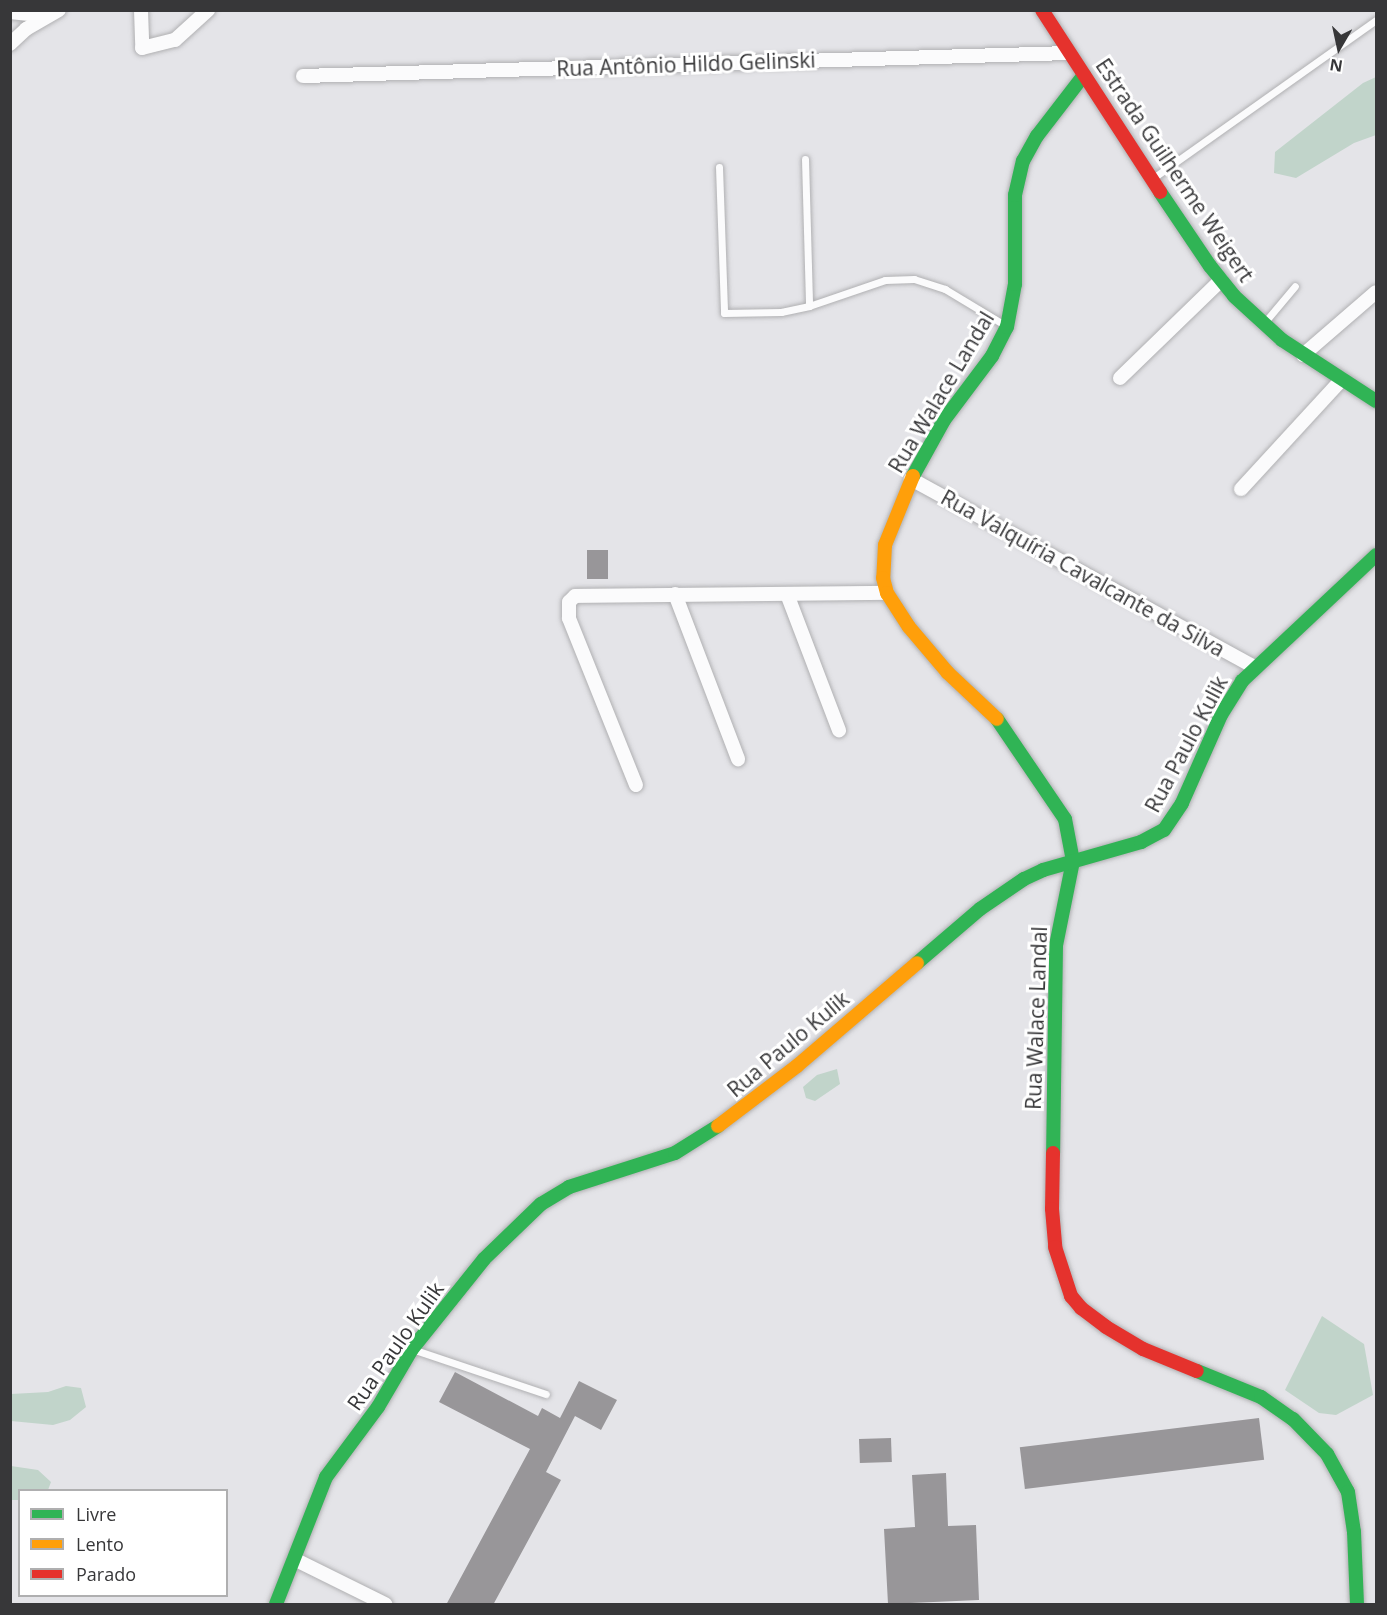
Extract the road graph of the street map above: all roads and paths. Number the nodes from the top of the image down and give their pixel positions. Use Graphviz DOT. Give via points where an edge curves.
graph roads {
  1 [pos="141,10"];
  2 [pos="208,10"];
  3 [pos="1042,10"];
  4 [pos="10,12"];
  5 [pos="52,13"];
  6 [pos="1377,20"];
  7 [pos="10,44"];
  8 [pos="1069,53"];
  9 [pos="1084,75"];
  10 [pos="303,76"];
  11 [pos="805,159"];
  12 [pos="719,167"];
  13 [pos="1151,179"];
  14 [pos="1221,280"];
  15 [pos="1295,286"];
  16 [pos="1377,292"];
  17 [pos="808,306"];
  18 [pos="1263,325"];
  19 [pos="1007,327"];
  20 [pos="1303,355"];
  21 [pos="1120,378"];
  22 [pos="1342,379"];
  23 [pos="1377,401"];
  24 [pos="912,479"];
  25 [pos="1241,489"];
  26 [pos="1377,555"];
  27 [pos="887,593"];
  28 [pos="675,594"];
  29 [pos="787,594"];
  30 [pos="1254,667"];
  31 [pos="839,730"];
  32 [pos="738,759"];
  33 [pos="636,785"];
  34 [pos="1073,861"];
  35 [pos="412,1349"];
  36 [pos="546,1394"];
  37 [pos="294,1559"];
  38 [pos="276,1605"];
  39 [pos="385,1605"];
  40 [pos="1357,1605"];
  1 -- 2 [label="street" via="142,48 175,40"];
  3 -- 8 [label="street, Estrada Guilherme Weigert"];
  4 -- 5 [label="street"];
  5 -- 7 [label="street"];
  6 -- 13 [label="lane"];
  8 -- 9 [label="street, Estrada Guilherme Weigert"];
  8 -- 10 [label="street, Rua Antônio Hildo Gelinski"];
  9 -- 13 [label="street, Estrada Guilherme Weigert"];
  9 -- 19 [label="street, Rua Walace Landal" via="1030,147 1018,178 1013,214 1014,299"];
  11 -- 17 [label="lane"];
  12 -- 17 [label="lane" via="724,313 781,312"];
  13 -- 14 [label="street, Estrada Guilherme Weigert"];
  14 -- 18 [label="street, Estrada Guilherme Weigert"];
  14 -- 21 [label="street"];
  15 -- 18 [label="lane"];
  16 -- 20 [label="street"];
  17 -- 19 [label="lane" via="885,280 914,279 945,289"];
  18 -- 20 [label="street, Estrada Guilherme Weigert"];
  19 -- 24 [label="street, Rua Walace Landal" via="992,356 940,427"];
  20 -- 22 [label="street, Estrada Guilherme Weigert"];
  22 -- 23 [label="street, Estrada Guilherme Weigert"];
  22 -- 25 [label="street"];
  24 -- 27 [label="street, Rua Walace Landal" via="885,545 882,563"];
  24 -- 30 [label="street, Rua Valquíria Cavalcante da Silva"];
  26 -- 30 [label="street, Rua Paulo Kulik"];
  27 -- 29 [label="street"];
  27 -- 34 [label="street, Rua Walace Landal" via="932,655 992,713 1026,756 1065,819"];
  28 -- 29 [label="street"];
  28 -- 32 [label="street"];
  28 -- 33 [label="street" via="582,595 569,602 567,610"];
  29 -- 31 [label="street"];
  30 -- 34 [label="street, Rua Paulo Kulik" via="1221,715 1182,803 1164,830 1141,842"];
  34 -- 35 [label="street, Rua Paulo Kulik" via="1024,879 989,903 732,1118 675,1153 586,1179 541,1204 484,1259"];
  34 -- 40 [label="street, Rua Walace Landal" via="1056,945 1052,1209 1062,1274 1071,1296 1106,1327 1143,1349 1261,1397 1293,1419 1327,1454 1344,1482 1352,1511"];
  35 -- 36 [label="lane"];
  35 -- 37 [label="street, Rua Paulo Kulik" via="378,1407 326,1477"];
  37 -- 38 [label="street, Rua Paulo Kulik"];
  37 -- 39 [label="street"];
}
